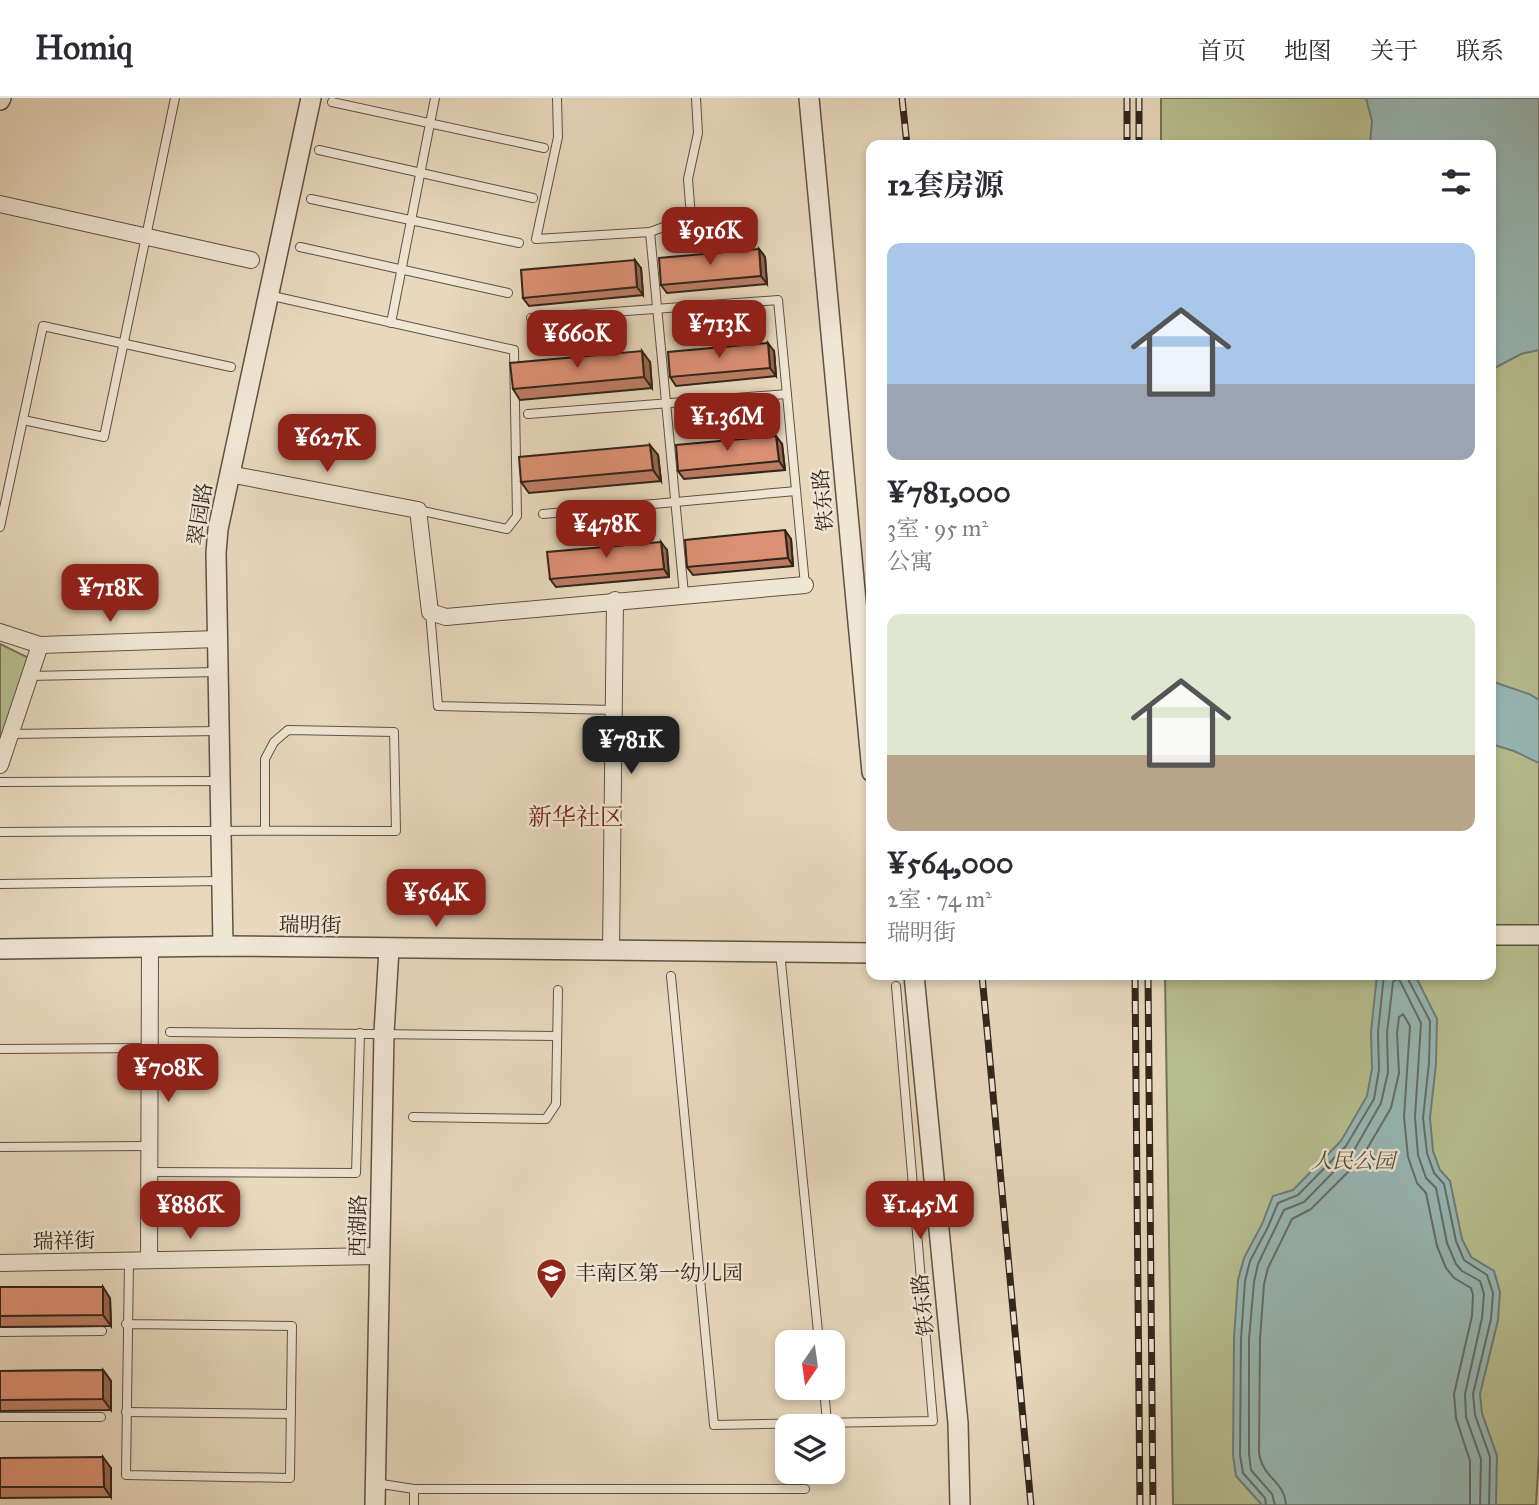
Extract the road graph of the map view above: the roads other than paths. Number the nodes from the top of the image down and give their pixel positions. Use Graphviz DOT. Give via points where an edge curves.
graph roads {
  1 [pos="175,98"];
  2 [pos="311,98"];
  3 [pos="435,98"];
  4 [pos="557,98"];
  5 [pos="696,98"];
  6 [pos="809,98"];
  7 [pos="332,102"];
  8 [pos="430,123"];
  9 [pos="544,148"];
  10 [pos="320,150"];
  11 [pos="421,173"];
  12 [pos="533,198"];
  13 [pos="311,199"];
  14 [pos="0,204"];
  15 [pos="743,214"];
  16 [pos="691,217"];
  17 [pos="411,221"];
  18 [pos="650,232"];
  19 [pos="146,237"];
  20 [pos="519,243"];
  21 [pos="300,247"];
  22 [pos="251,260"];
  23 [pos="402,270"];
  24 [pos="508,293"];
  25 [pos="268,295"];
  26 [pos="657,309"];
  27 [pos="531,318"];
  28 [pos="391,323"];
  29 [pos="124,344"];
  30 [pos="231,367"];
  31 [pos="787,394"];
  32 [pos="666,404"];
  33 [pos="528,414"];
  34 [pos="23,420"];
  35 [pos="229,474"];
  36 [pos="796,491"];
  37 [pos="676,502"];
  38 [pos="418,510"];
  39 [pos="543,514"];
  40 [pos="0,527"];
  41 [pos="805,585"];
  42 [pos="684,594"];
  43 [pos="615,600"];
  44 [pos="430,612"];
  45 [pos="0,632"];
  46 [pos="217,639"];
  47 [pos="40,645"];
  48 [pos="217,672"];
  49 [pos="30,676"];
  50 [pos="866,708"];
  51 [pos="614,709"];
  52 [pos="218,731"];
  53 [pos="10,734"];
  54 [pos="0,765"];
  55 [pos="219,781"];
  56 [pos="0,782"];
  57 [pos="220,830"];
  58 [pos="265,830"];
  59 [pos="0,832"];
  60 [pos="222,881"];
  61 [pos="0,884"];
  62 [pos="1496,935"];
  63 [pos="1539,935"];
  64 [pos="223,946"];
  65 [pos="150,947"];
  66 [pos="0,949"];
  67 [pos="389,949"];
  68 [pos="611,951"];
  69 [pos="780,952"];
  70 [pos="866,953"];
  71 [pos="671,976"];
  72 [pos="914,980"];
  73 [pos="895,986"];
  74 [pos="558,990"];
  75 [pos="170,1032"];
  76 [pos="360,1033"];
  77 [pos="384,1033"];
  78 [pos="557,1036"];
  79 [pos="149,1048"];
  80 [pos="0,1049"];
  81 [pos="412,1117"];
  82 [pos="149,1146"];
  83 [pos="0,1147"];
  84 [pos="149,1172"];
  85 [pos="380,1256"];
  86 [pos="129,1261"];
  87 [pos="149,1261"];
  88 [pos="0,1263"];
  89 [pos="126,1324"];
  90 [pos="818,1330"];
  91 [pos="102,1331"];
  92 [pos="0,1332"];
  93 [pos="127,1412"];
  94 [pos="291,1415"];
  95 [pos="0,1417"];
  96 [pos="101,1417"];
  97 [pos="845,1423"];
  98 [pos="775,1424"];
  99 [pos="375,1483"];
  100 [pos="414,1489"];
  101 [pos="805,1489"];
  102 [pos="375,1505"];
  103 [pos="414,1505"];
  104 [pos="960,1505"];
  1 -- 19 [label="lane"];
  2 -- 25 [label="street, 翠园路"];
  3 -- 8 [label="lane"];
  4 -- 18 [label="lane" via="558,137 536,239"];
  5 -- 16 [label="lane" via="698,133 688,178"];
  6 -- 50 [label="street, 铁东路"];
  7 -- 8 [label="lane"];
  8 -- 9 [label="lane"];
  8 -- 11 [label="lane"];
  10 -- 11 [label="lane"];
  11 -- 12 [label="lane"];
  11 -- 17 [label="lane"];
  13 -- 17 [label="lane"];
  14 -- 19 [label="street"];
  15 -- 16 [label="lane"];
  16 -- 18 [label="lane"];
  17 -- 20 [label="lane"];
  17 -- 23 [label="lane"];
  18 -- 26 [label="lane"];
  19 -- 22 [label="street"];
  19 -- 29 [label="lane"];
  21 -- 23 [label="lane"];
  23 -- 24 [label="lane"];
  23 -- 28 [label="lane"];
  25 -- 28 [label="lane"];
  25 -- 35 [label="street, 翠园路"];
  26 -- 27 [label="lane"];
  26 -- 31 [label="lane" via="778,300"];
  26 -- 32 [label="lane"];
  28 -- 38 [label="lane" via="514,350 517,516 507,529"];
  29 -- 30 [label="lane"];
  29 -- 34 [label="lane" via="104,437"];
  29 -- 34 [label="lane" via="43,326"];
  31 -- 32 [label="lane"];
  31 -- 36 [label="lane"];
  32 -- 33 [label="lane"];
  32 -- 37 [label="lane"];
  34 -- 40 [label="lane"];
  35 -- 38 [label="street"];
  35 -- 46 [label="street, 翠园路" via="216,553"];
  36 -- 37 [label="lane"];
  36 -- 41 [label="lane"];
  37 -- 39 [label="lane"];
  37 -- 42 [label="lane"];
  38 -- 44 [label="street"];
  41 -- 42 [label="street"];
  42 -- 43 [label="street"];
  43 -- 44 [label="street" via="446,617"];
  43 -- 51 [label="street"];
  44 -- 51 [label="lane" via="438,706"];
  45 -- 47 [label="street"];
  46 -- 47 [label="street"];
  46 -- 48 [label="street, 翠园路"];
  47 -- 49 [label="street"];
  48 -- 49 [label="lane"];
  48 -- 52 [label="street, 翠园路"];
  49 -- 53 [label="street"];
  51 -- 68 [label="street"];
  52 -- 53 [label="lane"];
  52 -- 55 [label="street, 翠园路"];
  53 -- 54 [label="street"];
  55 -- 56 [label="lane"];
  55 -- 57 [label="street, 翠园路"];
  57 -- 58 [label="lane"];
  57 -- 59 [label="lane"];
  57 -- 60 [label="street, 翠园路"];
  58 -- 58 [label="lane" via="396,831 394,732 288,730 274,742 265,759"];
  60 -- 61 [label="lane"];
  60 -- 64 [label="street, 翠园路"];
  62 -- 63 [label="street"];
  64 -- 65 [label="street, 瑞明街"];
  64 -- 67 [label="street, 瑞明街"];
  65 -- 66 [label="street, 瑞明街"];
  65 -- 79 [label="street"];
  67 -- 68 [label="street, 瑞明街"];
  67 -- 77 [label="street, 西湖路"];
  68 -- 69 [label="street, 瑞明街"];
  69 -- 70 [label="street, 瑞明街"];
  69 -- 90 [label="lane"];
  71 -- 98 [label="lane" via="713,1425"];
  72 -- 104 [label="street, 铁东路" via="958,1423"];
  73 -- 97 [label="lane" via="933,1421"];
  74 -- 78 [label="lane"];
  75 -- 76 [label="lane"];
  76 -- 77 [label="lane"];
  76 -- 84 [label="lane" via="356,1173"];
  77 -- 78 [label="lane"];
  77 -- 85 [label="street, 西湖路"];
  78 -- 81 [label="lane" via="556,1104 547,1119"];
  79 -- 80 [label="lane"];
  79 -- 82 [label="street"];
  82 -- 83 [label="lane"];
  82 -- 84 [label="street"];
  84 -- 87 [label="street"];
  85 -- 87 [label="street, 瑞祥街"];
  85 -- 99 [label="street, 西湖路"];
  86 -- 87 [label="street, 瑞祥街"];
  86 -- 88 [label="street, 瑞祥街"];
  86 -- 89 [label="lane"];
  89 -- 93 [label="lane"];
  89 -- 94 [label="lane" via="292,1326"];
  91 -- 92 [label="lane"];
  93 -- 94 [label="lane"];
  93 -- 94 [label="lane" via="126,1475 290,1478"];
  95 -- 96 [label="lane"];
  99 -- 100 [label="lane"];
  99 -- 102 [label="street, 西湖路"];
  100 -- 101 [label="lane"];
  100 -- 103 [label="lane"];
}
